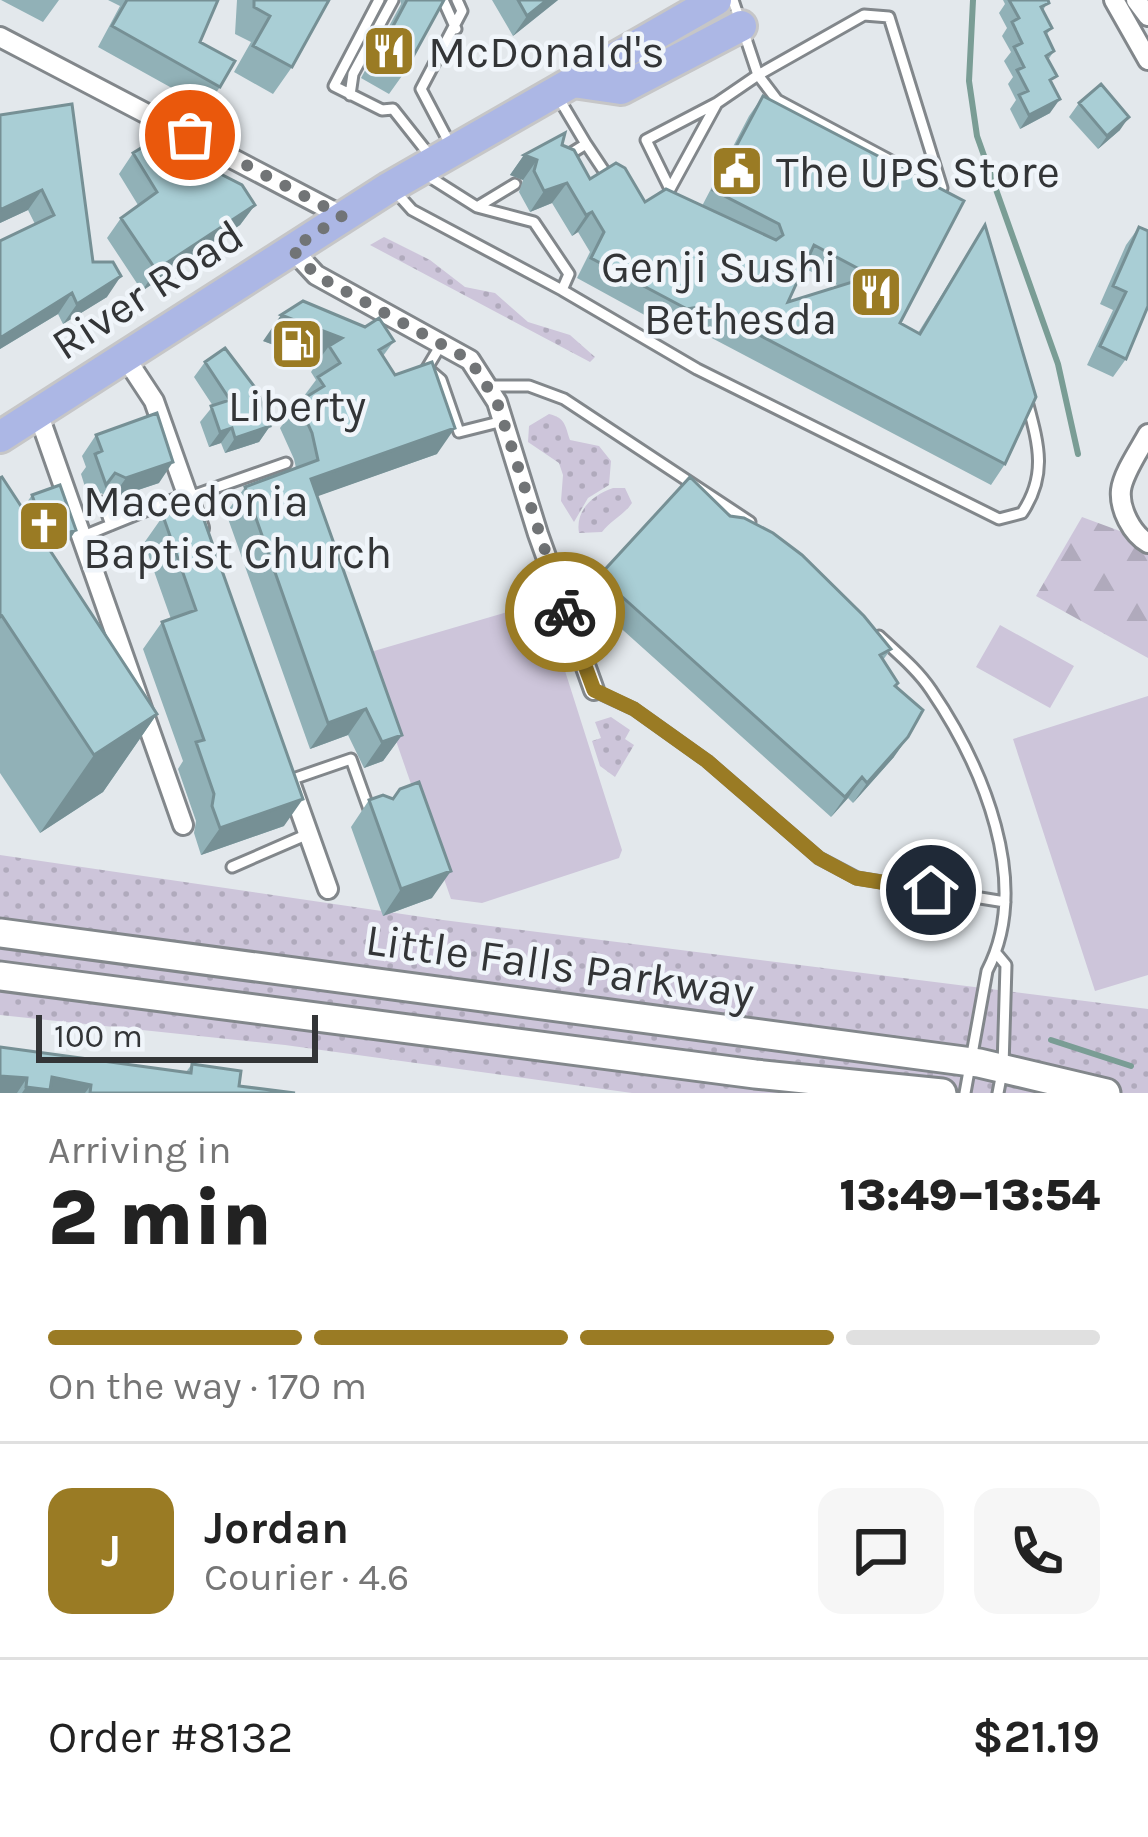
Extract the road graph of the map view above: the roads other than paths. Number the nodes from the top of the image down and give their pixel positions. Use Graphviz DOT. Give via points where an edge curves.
graph roads {
  1 [pos="379,0"];
  2 [pos="394,0"];
  3 [pos="443,0"];
  4 [pos="458,0"];
  5 [pos="716,0"];
  6 [pos="1114,0"];
  7 [pos="1136,0"];
  8 [pos="737,13"];
  9 [pos="1148,16"];
  10 [pos="456,28"];
  11 [pos="0,37"];
  12 [pos="1148,60"];
  13 [pos="758,75"];
  14 [pos="564,87"];
  15 [pos="350,95"];
  16 [pos="717,103"];
  17 [pos="586,144"];
  18 [pos="435,161"];
  19 [pos="556,162"];
  20 [pos="610,180"];
  21 [pos="515,184"];
  22 [pos="390,187"];
  23 [pos="670,189"];
  24 [pos="664,203"];
  25 [pos="477,207"];
  26 [pos="342,216"];
  27 [pos="292,249"];
  28 [pos="562,290"];
  29 [pos="442,343"];
  30 [pos="124,357"];
  31 [pos="1022,384"];
  32 [pos="488,386"];
  33 [pos="38,413"];
  34 [pos="503,422"];
  35 [pos="1148,434"];
  36 [pos="0,437"];
  37 [pos="286,463"];
  38 [pos="188,496"];
  39 [pos="103,502"];
  40 [pos="111,525"];
  41 [pos="768,535"];
  42 [pos="81,537"];
  43 [pos="204,541"];
  44 [pos="1148,543"];
  45 [pos="875,631"];
  46 [pos="594,690"];
  47 [pos="282,759"];
  48 [pos="290,781"];
  49 [pos="372,817"];
  50 [pos="183,825"];
  51 [pos="308,834"];
  52 [pos="232,867"];
  53 [pos="328,889"];
  54 [pos="1005,902"];
  55 [pos="0,932"];
  56 [pos="996,953"];
  57 [pos="0,976"];
  58 [pos="971,1062"];
  59 [pos="1000,1080"];
  60 [pos="942,1093"];
  61 [pos="965,1093"];
  62 [pos="1106,1093"];
  1 -- 15 [label="lane" via="334,86"];
  2 -- 15 [label="lane" via="353,74"];
  3 -- 10 [label="lane"];
  4 -- 10 [label="lane"];
  5 -- 14 [label="main road, River Road"];
  6 -- 12 [label="street"];
  7 -- 9 [label="street"];
  8 -- 13 [label="lane"];
  8 -- 14 [label="main road" via="621,89"];
  10 -- 18 [label="lane" via="422,89"];
  11 -- 26 [label="street"];
  13 -- 13 [label="lane" via="778,100 942,188 889,17 864,15"];
  13 -- 16 [label="lane"];
  14 -- 17 [label="lane"];
  14 -- 18 [label="main road, River Road"];
  15 -- 18 [label="lane" via="392,109"];
  16 -- 23 [label="lane"];
  16 -- 23 [label="lane" via="646,140"];
  17 -- 19 [label="lane"];
  17 -- 20 [label="lane"];
  18 -- 22 [label="main road, River Road"];
  18 -- 25 [label="lane"];
  21 -- 25 [label="lane"];
  22 -- 26 [label="main road, River Road"];
  22 -- 28 [label="lane" via="412,211"];
  23 -- 24 [label="lane"];
  25 -- 28 [label="lane" via="534,222 569,274"];
  26 -- 27 [label="main road, River Road"];
  27 -- 29 [label="street" via="316,275"];
  27 -- 30 [label="main road, River Road"];
  28 -- 31 [label="lane" via="697,369 999,519 1022,513 1037,491 1041,452"];
  29 -- 32 [label="street" via="470,360"];
  29 -- 34 [label="lane" via="427,368 441,380 459,432"];
  30 -- 33 [label="main road, River Road"];
  30 -- 38 [label="street" via="154,401"];
  32 -- 34 [label="street"];
  32 -- 41 [label="lane" via="529,386 564,399"];
  33 -- 36 [label="main road, River Road"];
  33 -- 42 [label="street"];
  34 -- 46 [label="street"];
  35 -- 44 [label="street" via="1121,490 1128,524"];
  37 -- 38 [label="lane"];
  38 -- 40 [label="lane"];
  38 -- 43 [label="street"];
  39 -- 40 [label="lane"];
  40 -- 42 [label="lane"];
  42 -- 50 [label="street" via="98,611"];
  45 -- 54 [label="lane" via="932,691 971,761 1000,851"];
  46 -- 54 [label="lane" via="634,709 819,858 856,878"];
  47 -- 48 [label="street"];
  48 -- 49 [label="lane" via="351,759"];
  48 -- 51 [label="street"];
  51 -- 52 [label="lane"];
  51 -- 53 [label="street"];
  54 -- 56 [label="lane"];
  55 -- 58 [label="main road, Little Falls Parkway"];
  56 -- 58 [label="lane"];
  56 -- 59 [label="lane" via="1006,965"];
  57 -- 60 [label="main road, Little Falls Parkway"];
  58 -- 59 [label="main road, Little Falls Parkway"];
  58 -- 61 [label="lane"];
  59 -- 62 [label="main road, Little Falls Parkway"];
}
